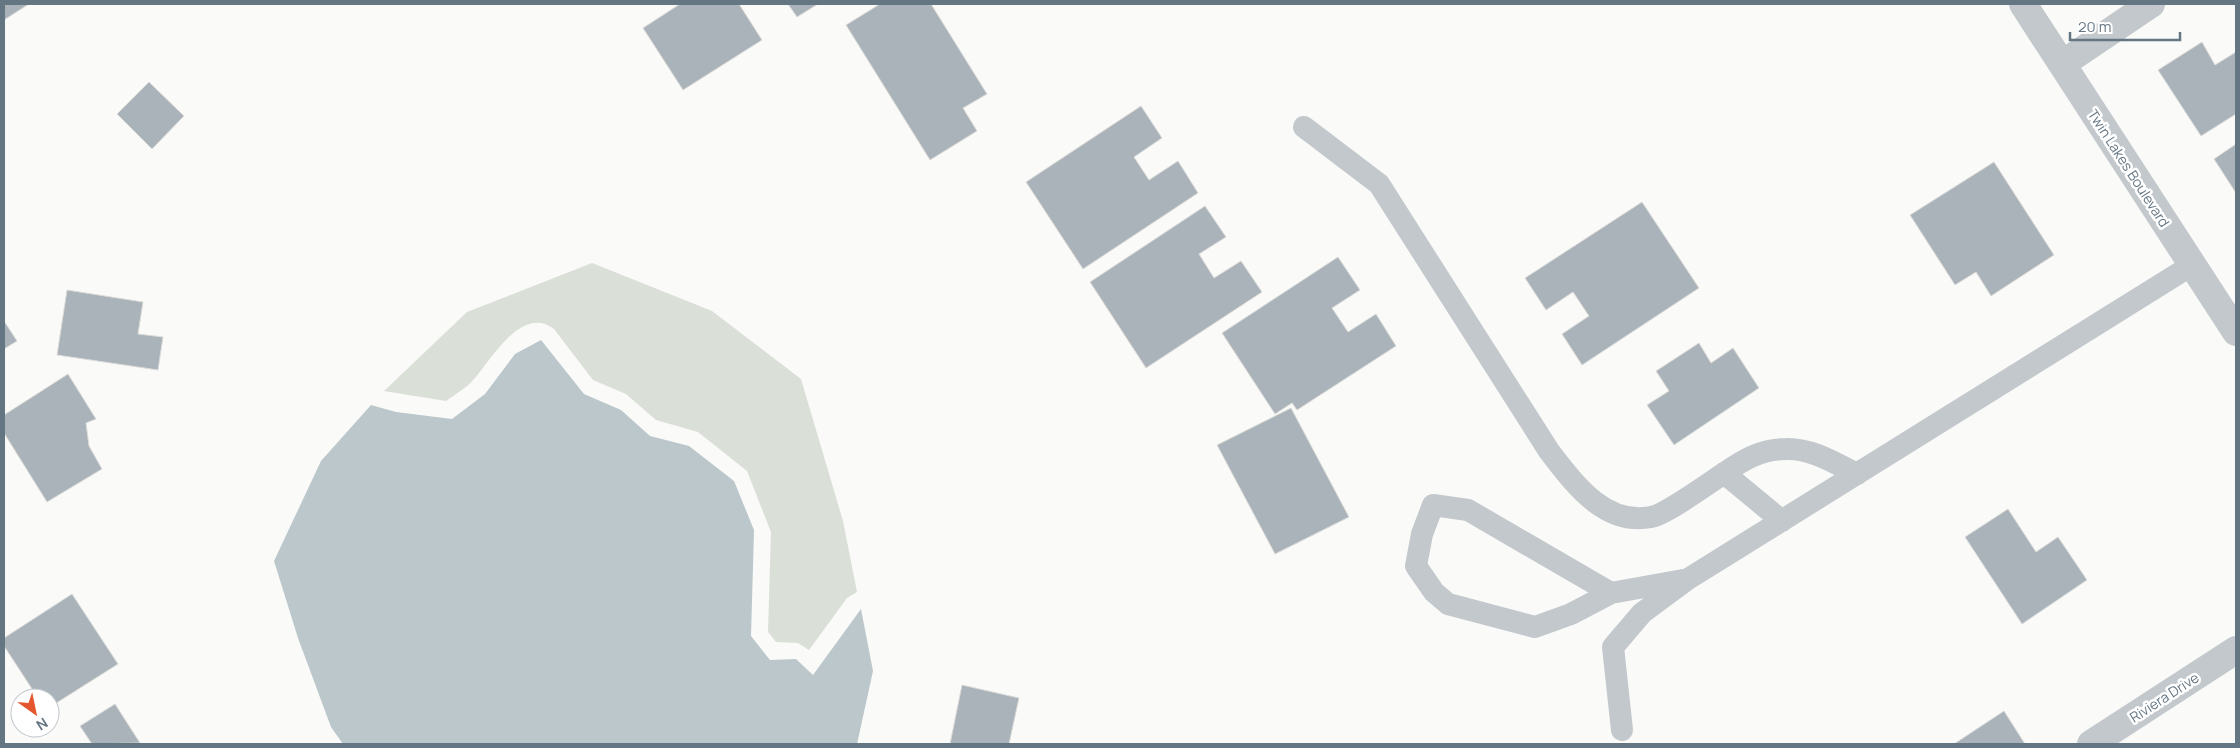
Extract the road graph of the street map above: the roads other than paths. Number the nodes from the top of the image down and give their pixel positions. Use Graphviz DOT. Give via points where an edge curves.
graph roads {
  1 [pos="2023,4"];
  2 [pos="2152,4"];
  3 [pos="2062,64"];
  4 [pos="1304,127"];
  5 [pos="2192,265"];
  6 [pos="2236,332"];
  7 [pos="1724,473"];
  8 [pos="1857,474"];
  9 [pos="1782,521"];
  10 [pos="1688,579"];
  11 [pos="1612,593"];
  12 [pos="2236,650"];
  13 [pos="1622,730"];
  14 [pos="2091,744"];
  1 -- 3 [label="street, Twin Lakes Boulevard"];
  2 -- 3 [label="street"];
  3 -- 5 [label="street, Twin Lakes Boulevard"];
  4 -- 7 [label="lane" via="1379,184 1549,451 1581,492 1616,516 1652,517"];
  5 -- 6 [label="street, Twin Lakes Boulevard"];
  5 -- 8 [label="lane"];
  7 -- 8 [label="lane" via="1750,455 1786,449 1817,454"];
  7 -- 9 [label="lane"];
  8 -- 9 [label="lane"];
  9 -- 10 [label="lane"];
  10 -- 11 [label="lane"];
  10 -- 13 [label="lane" via="1642,613 1613,647"];
  11 -- 11 [label="lane" via="1571,614 1534,627 1448,604 1434,592 1416,566 1422,534 1433,505 1468,510"];
  12 -- 14 [label="street, Riviera Drive"];
}
